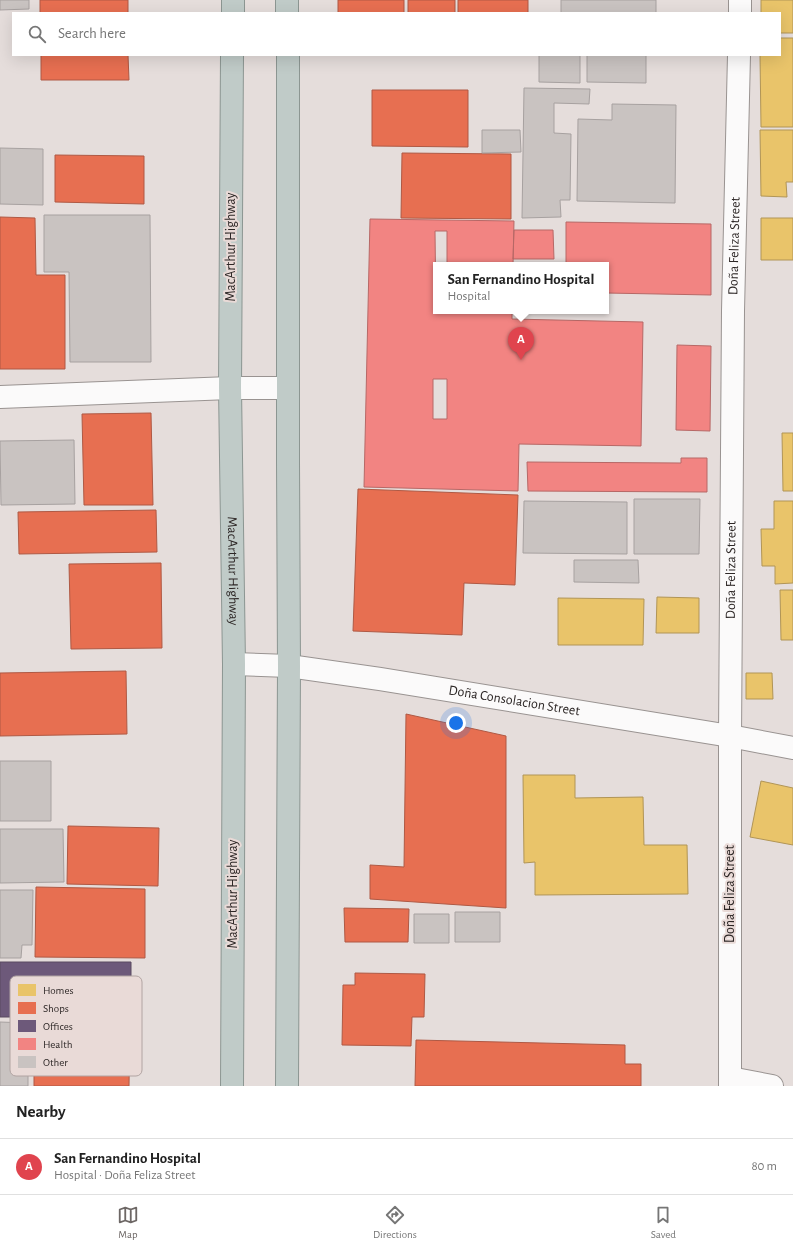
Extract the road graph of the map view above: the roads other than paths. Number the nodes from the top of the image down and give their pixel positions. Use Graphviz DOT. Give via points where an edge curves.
graph roads {
  1 [pos="233,0"];
  2 [pos="287,0"];
  3 [pos="740,0"];
  4 [pos="233,12"];
  5 [pos="287,12"];
  6 [pos="740,12"];
  7 [pos="232,56"];
  8 [pos="288,56"];
  9 [pos="739,56"];
  10 [pos="230,388"];
  11 [pos="288,388"];
  12 [pos="0,397"];
  13 [pos="234,664"];
  14 [pos="289,666"];
  15 [pos="730,736"];
  16 [pos="793,748"];
  17 [pos="730,1082"];
  18 [pos="232,1086"];
  19 [pos="288,1086"];
  20 [pos="772,1086"];
  1 -- 4 [label="highway"];
  2 -- 5 [label="highway"];
  3 -- 6 [label="street"];
  7 -- 10 [label="highway, MacArthur Highway"];
  8 -- 11 [label="highway"];
  9 -- 15 [label="street, Doña Feliza Street" via="733,311"];
  10 -- 11 [label="street"];
  10 -- 12 [label="street"];
  10 -- 13 [label="highway, MacArthur Highway"];
  11 -- 14 [label="highway"];
  13 -- 14 [label="street, Doña Consolacion Street"];
  13 -- 18 [label="highway, MacArthur Highway"];
  14 -- 15 [label="street, Doña Consolacion Street"];
  14 -- 19 [label="highway"];
  15 -- 16 [label="street, Doña Consolacion Street"];
  15 -- 17 [label="street, Doña Feliza Street"];
  17 -- 20 [label="street"];
}
